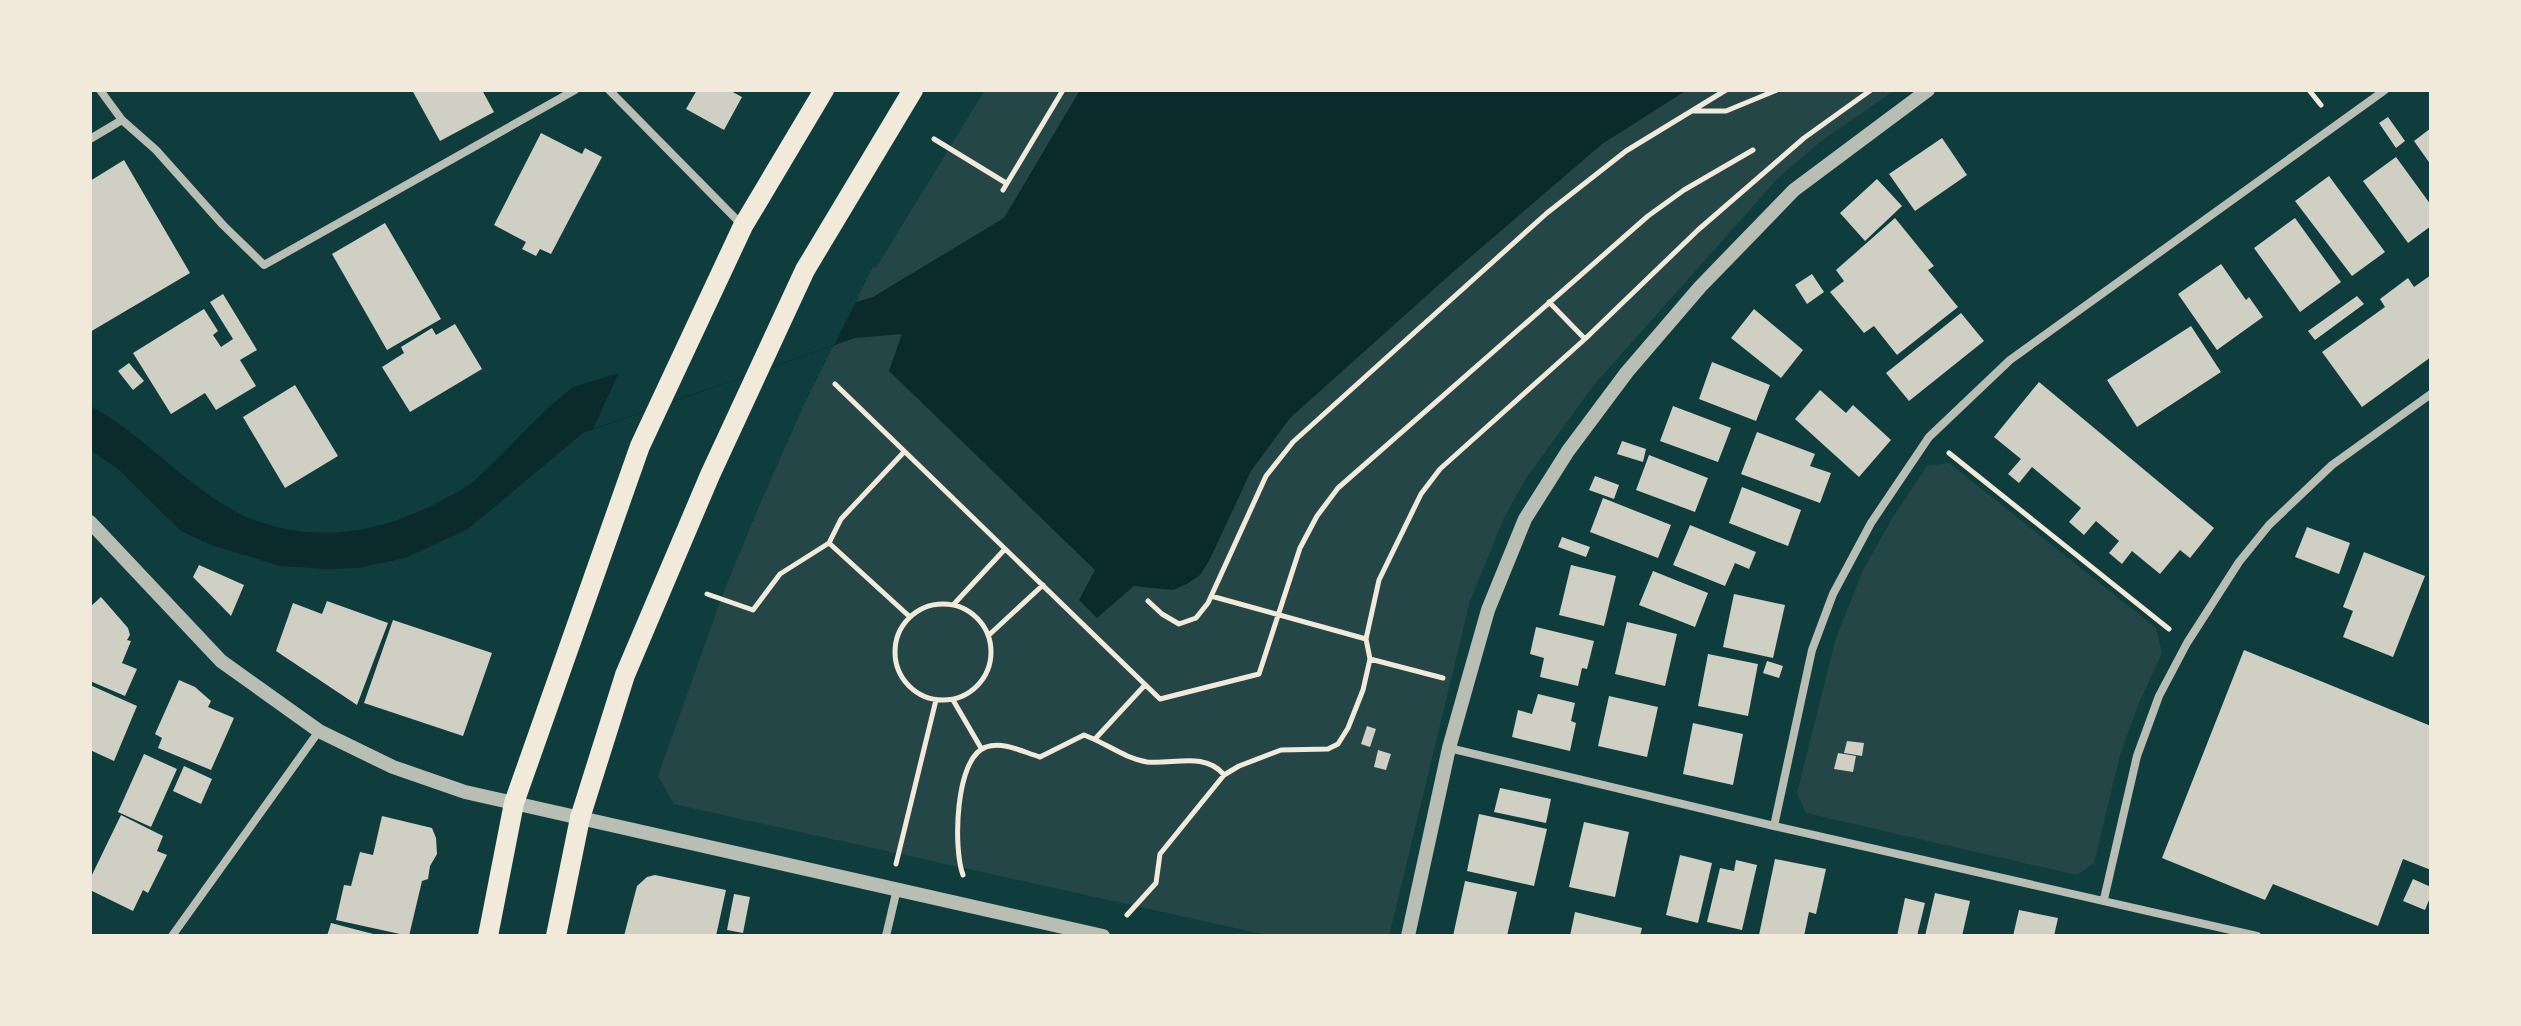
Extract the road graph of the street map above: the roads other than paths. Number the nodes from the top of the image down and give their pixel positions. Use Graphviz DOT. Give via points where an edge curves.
graph roads {
  1 [pos="100,90"];
  2 [pos="575,90"];
  3 [pos="609,90"];
  4 [pos="824,90"];
  5 [pos="913,90"];
  6 [pos="1928,90"];
  7 [pos="2385,90"];
  8 [pos="122,120"];
  9 [pos="90,139"];
  10 [pos="743,226"];
  11 [pos="2431,394"];
  12 [pos="92,530"];
  13 [pos="319,731"];
  14 [pos="1449,748"];
  15 [pos="514,803"];
  16 [pos="580,818"];
  17 [pos="1774,826"];
  18 [pos="897,889"];
  19 [pos="2104,899"];
  20 [pos="172,936"];
  21 [pos="488,936"];
  22 [pos="556,936"];
  23 [pos="886,936"];
  24 [pos="1103,936"];
  25 [pos="1408,936"];
  26 [pos="2257,936"];
  1 -- 8 [label="street"];
  2 -- 8 [label="street" via="264,265"];
  3 -- 10 [label="street"];
  4 -- 10 [label="main road"];
  5 -- 16 [label="main road" via="805,270 710,475 619,691"];
  6 -- 14 [label="street" via="1794,190 1700,287 1568,451 1525,519 1488,610"];
  7 -- 17 [label="street" via="2010,360 1929,437 1871,523 1833,594 1812,650"];
  8 -- 9 [label="street"];
  10 -- 15 [label="main road" via="640,446"];
  11 -- 19 [label="street" via="2332,465 2239,562 2159,696 2137,756"];
  12 -- 13 [label="street" via="221,661"];
  13 -- 15 [label="street" via="393,767"];
  13 -- 20 [label="street"];
  14 -- 17 [label="street"];
  14 -- 25 [label="street"];
  15 -- 16 [label="street"];
  15 -- 21 [label="main road"];
  16 -- 18 [label="street"];
  16 -- 22 [label="main road"];
  17 -- 19 [label="street"];
  18 -- 23 [label="street"];
  18 -- 24 [label="street"];
  19 -- 26 [label="street"];
}
